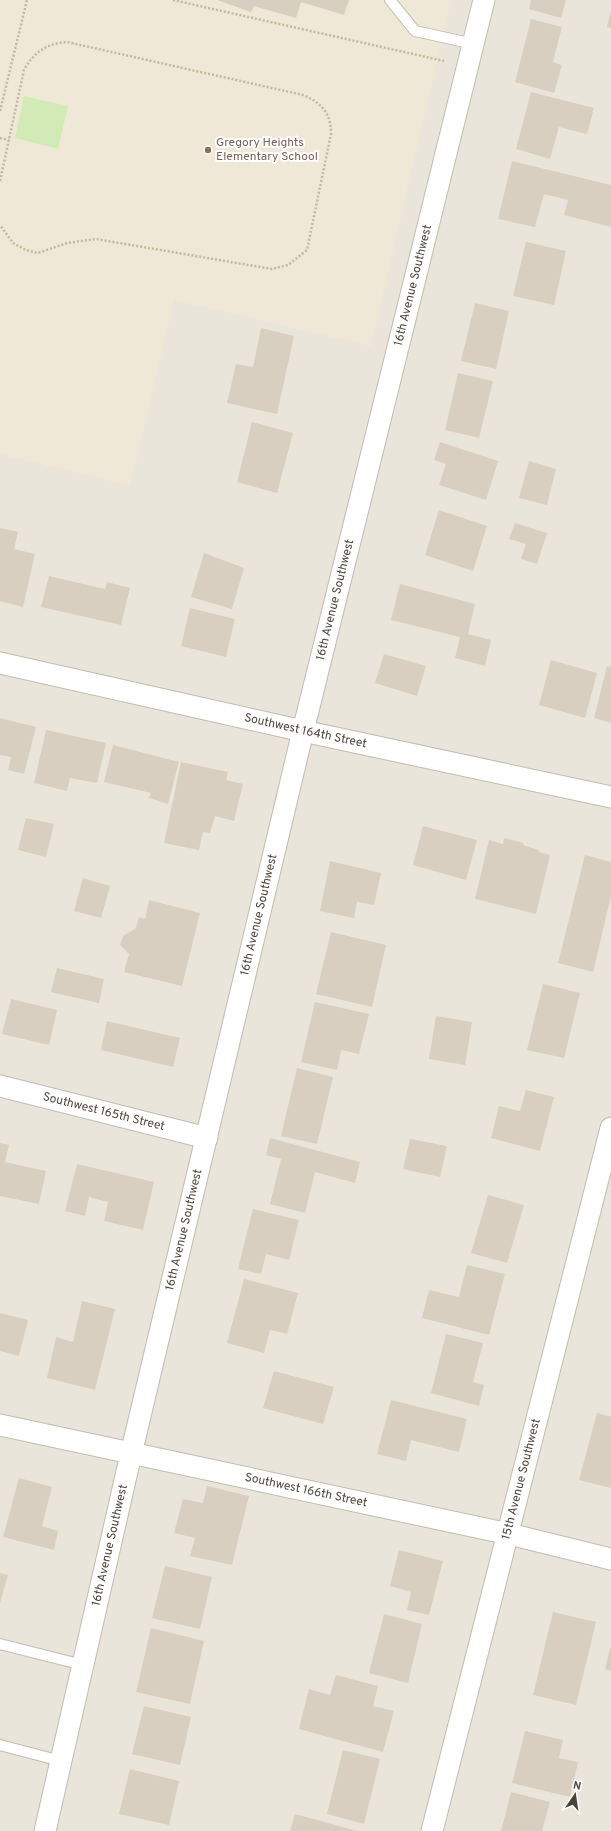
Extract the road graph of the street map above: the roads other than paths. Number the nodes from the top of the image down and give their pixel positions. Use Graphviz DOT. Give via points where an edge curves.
graph roads {
  1 [pos="390,0"];
  2 [pos="484,0"];
  3 [pos="474,44"];
  4 [pos="0,663"];
  5 [pos="303,731"];
  6 [pos="611,797"];
  7 [pos="0,1086"];
  8 [pos="611,1128"];
  9 [pos="207,1138"];
  10 [pos="0,1425"];
  11 [pos="131,1454"];
  12 [pos="509,1534"];
  13 [pos="611,1560"];
  14 [pos="0,1644"];
  15 [pos="83,1665"];
  16 [pos="0,1745"];
  17 [pos="61,1760"];
  18 [pos="45,1831"];
  19 [pos="432,1831"];
  1 -- 3 [label="lane" via="415,31"];
  2 -- 3 [label="street, 16th Avenue Southwest"];
  3 -- 5 [label="street, 16th Avenue Southwest"];
  4 -- 5 [label="street, Southwest 164th Street"];
  5 -- 6 [label="street, Southwest 164th Street"];
  5 -- 9 [label="street, 16th Avenue Southwest"];
  7 -- 9 [label="street, Southwest 165th Street"];
  8 -- 12 [label="street, 15th Avenue Southwest"];
  9 -- 11 [label="street, 16th Avenue Southwest"];
  10 -- 11 [label="street, Southwest 166th Street"];
  11 -- 12 [label="street, Southwest 166th Street"];
  11 -- 15 [label="street, 16th Avenue Southwest"];
  12 -- 13 [label="street, Southwest 166th Street"];
  12 -- 19 [label="street, 15th Avenue Southwest"];
  14 -- 15 [label="lane"];
  15 -- 17 [label="street, 16th Avenue Southwest"];
  16 -- 17 [label="lane"];
  17 -- 18 [label="street, 16th Avenue Southwest"];
}
